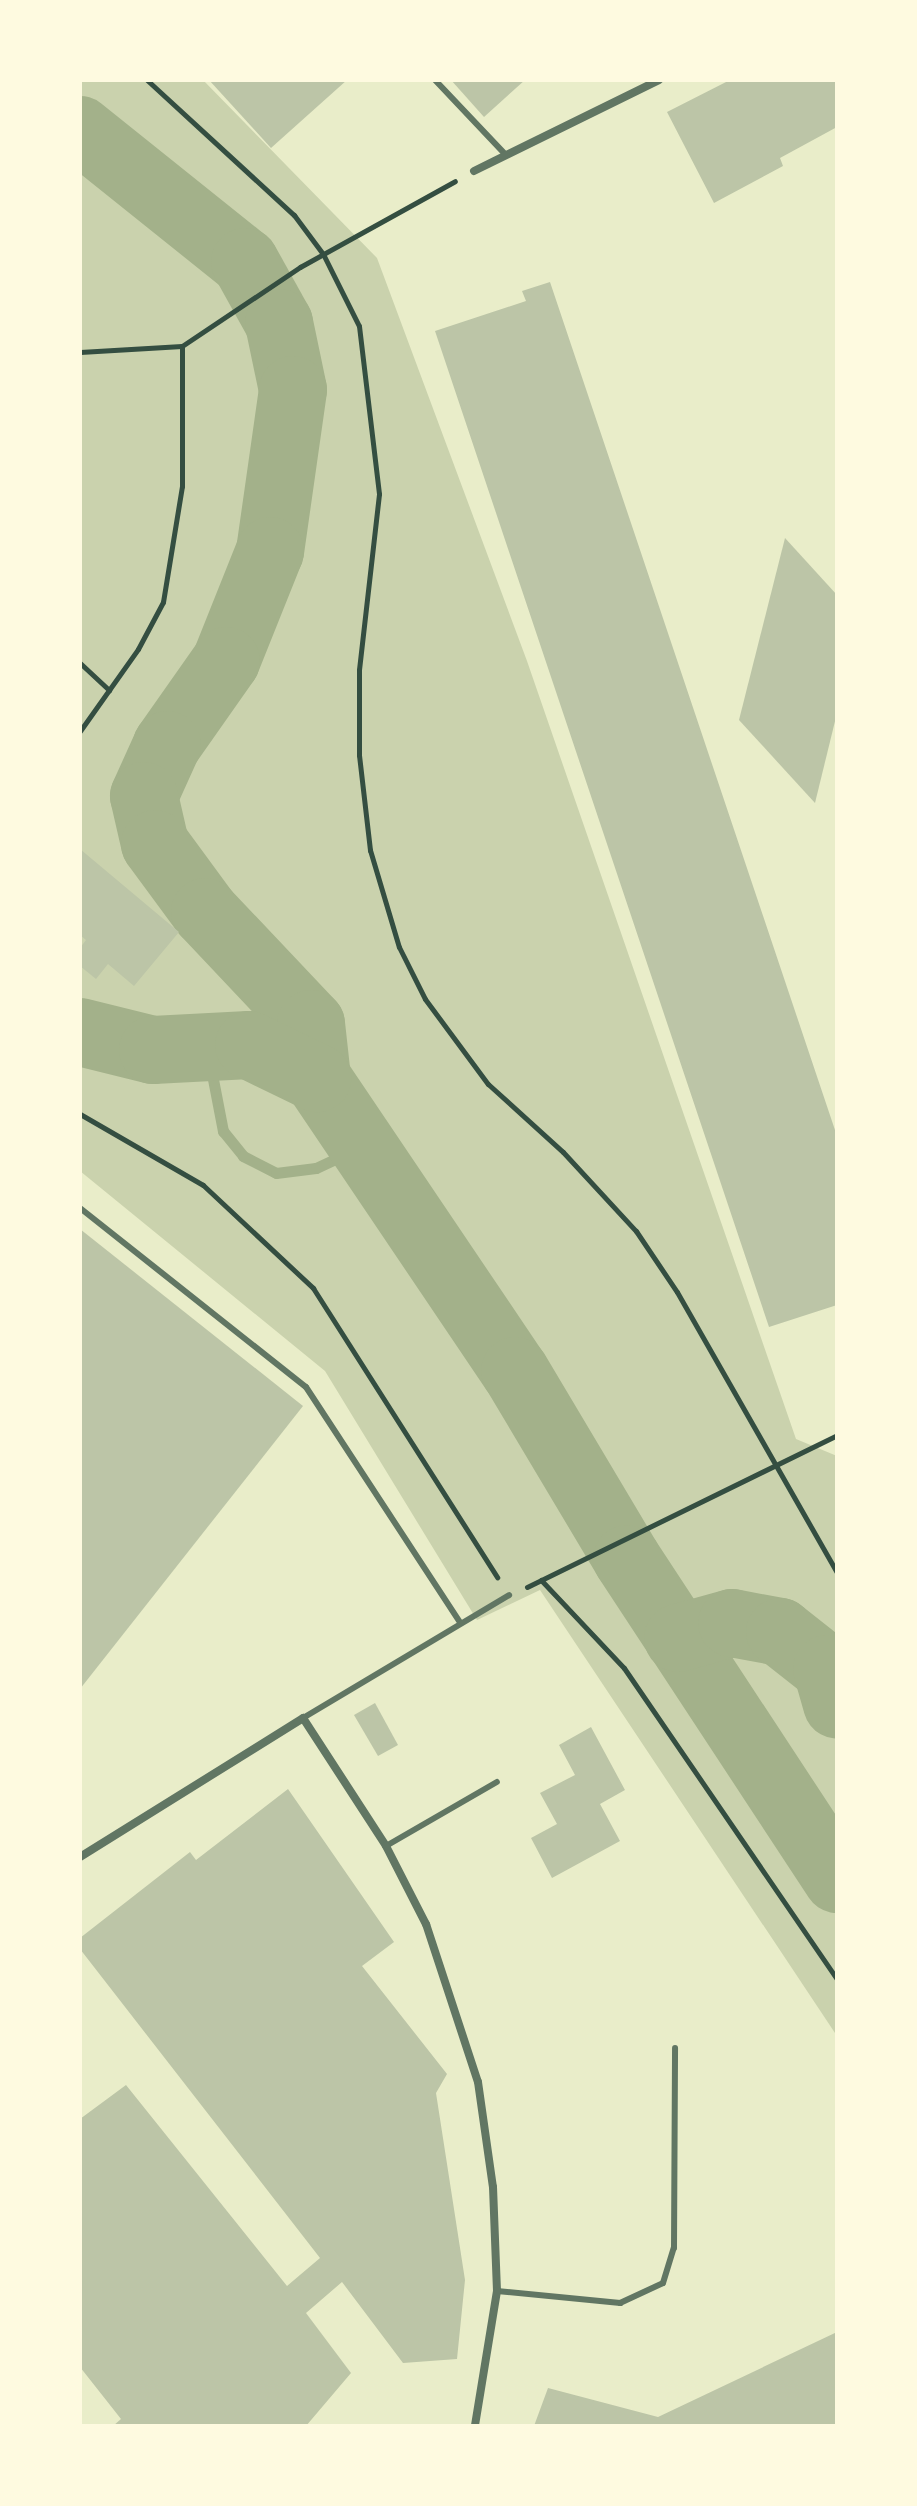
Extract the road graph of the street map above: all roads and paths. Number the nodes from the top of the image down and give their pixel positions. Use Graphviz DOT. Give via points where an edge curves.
graph roads {
  1 [pos="147,80"];
  2 [pos="435,80"];
  3 [pos="659,80"];
  4 [pos="505,154"];
  5 [pos="474,171"];
  6 [pos="323,254"];
  7 [pos="182,346"];
  8 [pos="80,352"];
  9 [pos="80,663"];
  10 [pos="109,690"];
  11 [pos="80,731"];
  12 [pos="80,1114"];
  13 [pos="80,1208"];
  14 [pos="837,1435"];
  15 [pos="773,1463"];
  16 [pos="837,1572"];
  17 [pos="509,1595"];
  18 [pos="460,1622"];
  19 [pos="303,1718"];
  20 [pos="497,1782"];
  21 [pos="386,1846"];
  22 [pos="80,1857"];
  23 [pos="837,1979"];
  24 [pos="675,2048"];
  25 [pos="497,2291"];
  26 [pos="475,2426"];
  1 -- 6 [label="path" via="294,215"];
  2 -- 4 [label="lane"];
  3 -- 4 [label="street"];
  4 -- 5 [label="street"];
  5 -- 6 [label="path"];
  6 -- 7 [label="path"];
  6 -- 15 [label="path" via="359,326 379,494 359,670 359,755 370,850 399,947 425,999 480,1074 589,1178 636,1231 677,1292"];
  7 -- 8 [label="path"];
  7 -- 10 [label="path" via="182,486 163,602"];
  9 -- 10 [label="path"];
  10 -- 11 [label="path"];
  12 -- 17 [label="path" via="203,1185 313,1288"];
  13 -- 18 [label="lane" via="306,1387"];
  14 -- 15 [label="path"];
  15 -- 16 [label="path"];
  15 -- 23 [label="path" via="541,1580 624,1668"];
  17 -- 18 [label="lane"];
  18 -- 19 [label="lane"];
  19 -- 21 [label="street"];
  19 -- 22 [label="street"];
  20 -- 21 [label="lane"];
  21 -- 25 [label="street" via="426,1924 478,2082 493,2187"];
  24 -- 25 [label="lane" via="674,2248 663,2283 620,2303"];
  25 -- 26 [label="street"];
}
